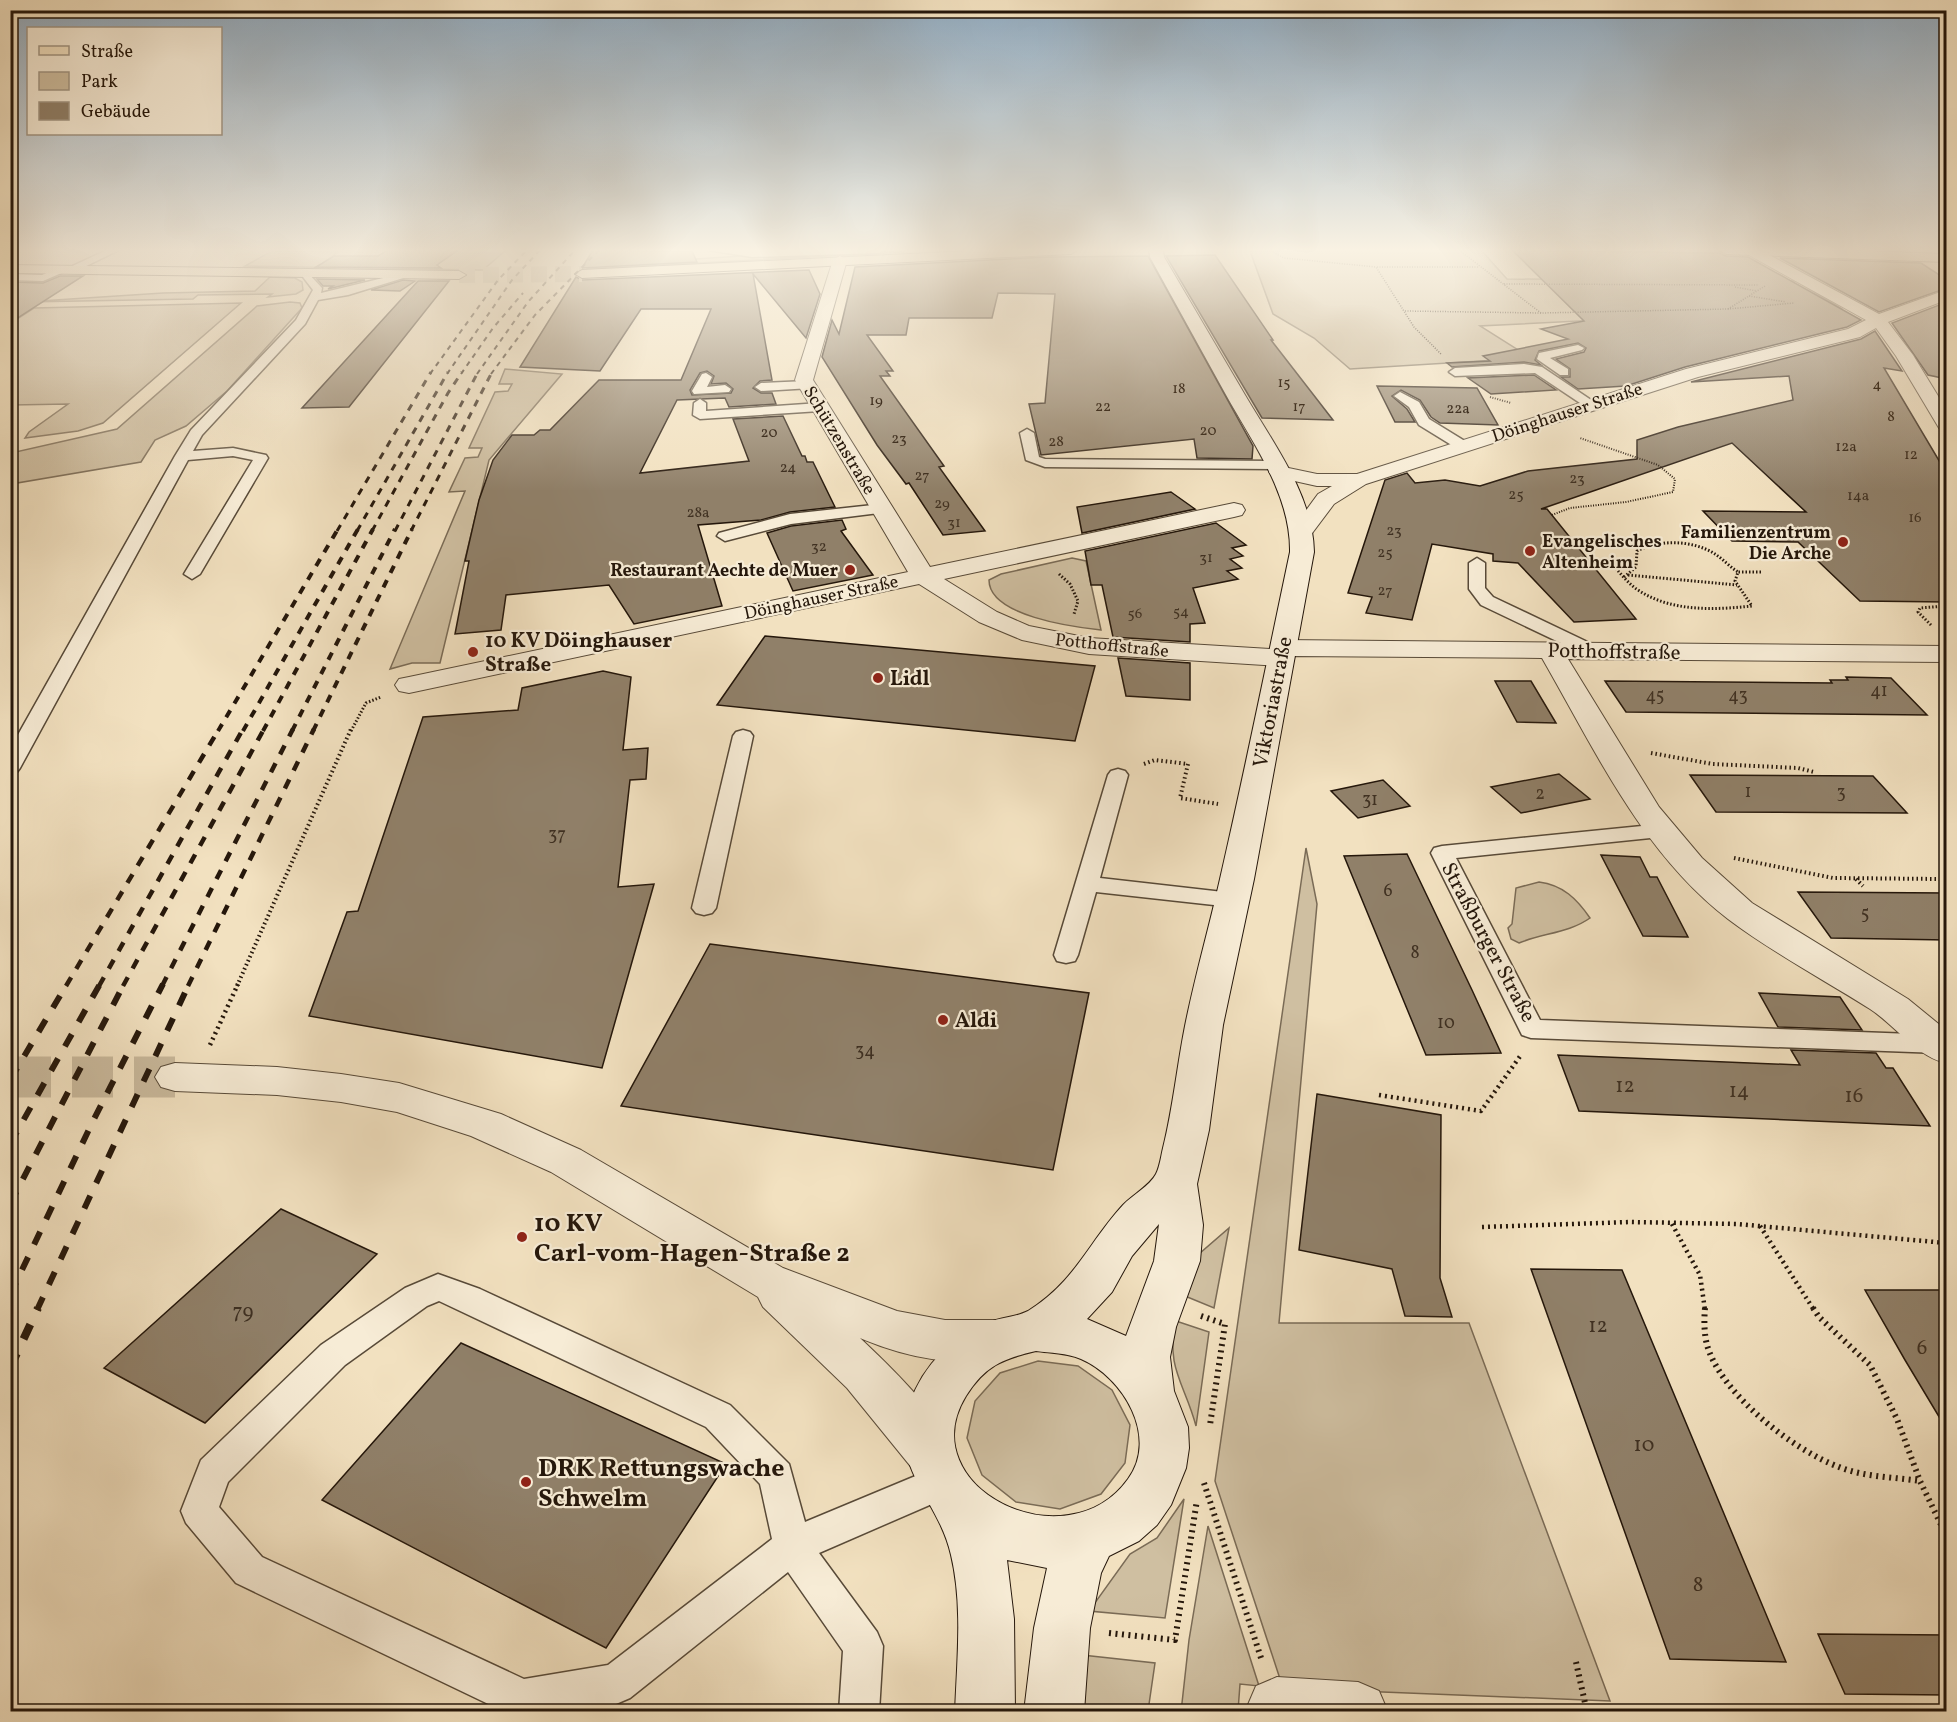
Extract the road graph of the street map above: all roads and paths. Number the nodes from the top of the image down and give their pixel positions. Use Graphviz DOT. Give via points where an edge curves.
graph roads {
  1 [pos="293,330"];
  2 [pos="819,330"];
  3 [pos="1199,330"];
  4 [pos="1417,330"];
  5 [pos="1859,330"];
  6 [pos="1886,330"];
  7 [pos="1578,348"];
  8 [pos="1442,354"];
  9 [pos="1455,372"];
  10 [pos="705,376"];
  11 [pos="807,385"];
  12 [pos="761,387"];
  13 [pos="725,390"];
  14 [pos="1588,391"];
  15 [pos="1481,395"];
  16 [pos="1400,396"];
  17 [pos="700,403"];
  18 [pos="820,406"];
  19 [pos="1556,415"];
  20 [pos="1533,422"];
  21 [pos="1947,424"];
  22 [pos="1027,433"];
  23 [pos="1462,446"];
  24 [pos="182,456"];
  25 [pos="1278,468"];
  26 [pos="1359,480"];
  27 [pos="882,508"];
  28 [pos="1234,510"];
  29 [pos="1552,515"];
  30 [pos="1302,531"];
  31 [pos="725,536"];
  32 [pos="1033,553"];
  33 [pos="1590,562"];
  34 [pos="1477,563"];
  35 [pos="1737,572"];
  36 [pos="1761,572"];
  37 [pos="192,574"];
  38 [pos="923,576"];
  39 [pos="1626,576"];
  40 [pos="1737,585"];
  41 [pos="1947,606"];
  42 [pos="1932,626"];
  43 [pos="1059,640"];
  44 [pos="1550,650"];
  45 [pos="1592,651"];
  46 [pos="1281,653"];
  47 [pos="1947,654"];
  48 [pos="409,685"];
  49 [pos="742,736"];
  50 [pos="1606,744"];
  51 [pos="1743,764"];
  52 [pos="10,768"];
  53 [pos="1748,770"];
  54 [pos="1814,772"];
  55 [pos="1118,775"];
  56 [pos="1251,809"];
  57 [pos="1669,839"];
  58 [pos="1856,878"];
  59 [pos="1087,884"];
  60 [pos="1947,885"];
  61 [pos="1863,886"];
  62 [pos="1232,900"];
  63 [pos="704,908"];
  64 [pos="1066,955"];
  65 [pos="1531,1029"];
  66 [pos="1943,1047"];
  67 [pos="185,1078"];
  68 [pos="1379,1095"];
  69 [pos="1175,1184"];
  70 [pos="1672,1223"];
  71 [pos="1760,1226"];
  72 [pos="1482,1227"];
  73 [pos="1947,1243"];
  74 [pos="767,1281"];
  75 [pos="1016,1336"];
  76 [pos="1150,1390"];
  77 [pos="1201,1476"];
  78 [pos="945,1481"];
  79 [pos="1920,1481"];
  80 [pos="1947,1535"];
  81 [pos="1090,1538"];
  82 [pos="792,1546"];
  83 [pos="1575,1662"];
  84 [pos="1277,1707"];
  85 [pos="858,1712"];
  86 [pos="986,1712"];
  87 [pos="1054,1712"];
  88 [pos="1358,1712"];
  89 [pos="1587,1712"];
  1 -- 24 [label="lane" via="196,433"];
  2 -- 11 [label="street, Schützenstraße" via="804,380"];
  3 -- 25 [label="street, Viktoriastraße"];
  4 -- 8 [label="path"];
  5 -- 14 [label="street, Döinghauser Straße" via="1692,373 1610,399"];
  6 -- 21 [label="street"];
  7 -- 14 [label="lane" via="1543,359"];
  9 -- 14 [label="lane" via="1538,370"];
  10 -- 13 [label="lane" via="698,391"];
  11 -- 12 [label="lane"];
  11 -- 18 [label="street, Schützenstraße"];
  14 -- 19 [label="street, Döinghauser Straße"];
  15 -- 19 [label="path"];
  16 -- 23 [label="lane" via="1414,405 1424,422"];
  17 -- 18 [label="lane" via="700,415"];
  18 -- 27 [label="street, Schützenstraße"];
  19 -- 20 [label="street, Döinghauser Straße"];
  20 -- 23 [label="street, Döinghauser Straße"];
  20 -- 29 [label="path" via="1658,465 1676,479 1673,492 1570,508"];
  22 -- 25 [label="lane" via="1034,460 1045,463"];
  23 -- 26 [label="street, Döinghauser Straße"];
  24 -- 37 [label="lane" via="233,452 261,458"];
  24 -- 52 [label="lane"];
  25 -- 26 [label="street, Döinghauser Straße" via="1317,480"];
  25 -- 30 [label="street, Viktoriastraße"];
  26 -- 30 [label="street, Döinghauser Straße" via="1326,499"];
  27 -- 31 [label="lane" via="790,519"];
  27 -- 38 [label="street, Schützenstraße"];
  28 -- 32 [label="street, Döinghauser Straße"];
  30 -- 46 [label="street, Viktoriastraße"];
  32 -- 38 [label="street, Döinghauser Straße"];
  32 -- 43 [label="path" via="1070,584 1078,601"];
  33 -- 39 [label="path" via="1611,563"];
  34 -- 45 [label="lane" via="1477,589 1487,601"];
  35 -- 36 [label="path"];
  35 -- 39 [label="path" via="1701,548 1668,544 1637,551 1640,561"];
  35 -- 40 [label="path"];
  38 -- 43 [label="street, Potthoffstraße" via="988,617 1022,632"];
  38 -- 48 [label="street, Döinghauser Straße"];
  39 -- 40 [label="path"];
  39 -- 40 [label="path" via="1649,597 1671,604 1732,609 1752,606"];
  41 -- 42 [label="path" via="1920,608 1918,612"];
  43 -- 46 [label="street, Potthoffstraße" via="1125,649"];
  44 -- 45 [label="street, Potthoffstraße"];
  44 -- 46 [label="street, Potthoffstraße"];
  44 -- 50 [label="street, Straßburger Straße"];
  45 -- 47 [label="street, Potthoffstraße"];
  46 -- 56 [label="street, Viktoriastraße"];
  48 -- 67 [label="path" via="366,704 354,723 324,795"];
  49 -- 63 [label="lane"];
  50 -- 51 [label="path" via="1713,764"];
  50 -- 57 [label="street, Straßburger Straße" via="1646,811"];
  51 -- 53 [label="path"];
  51 -- 54 [label="path"];
  55 -- 56 [label="path" via="1155,760 1188,764 1180,798"];
  55 -- 59 [label="lane"];
  56 -- 62 [label="street, Viktoriastraße"];
  57 -- 58 [label="path" via="1833,878"];
  57 -- 65 [label="lane, Straßburger Straße" via="1442,852"];
  57 -- 66 [label="street, Straßburger Straße" via="1690,865 1740,910 1895,1008"];
  58 -- 60 [label="path" via="1940,879"];
  58 -- 61 [label="path"];
  59 -- 62 [label="lane"];
  59 -- 64 [label="lane"];
  62 -- 69 [label="street, Viktoriastraße"];
  65 -- 66 [label="lane, Straßburger Straße"];
  65 -- 68 [label="path" via="1519,1058 1481,1111"];
  67 -- 74 [label="street" via="342,1088 399,1098 486,1125 566,1161"];
  69 -- 75 [label="street" via="1116,1243 1096,1280 1068,1308"];
  69 -- 76 [label="street, Viktoriastraße" via="1181,1225 1177,1261 1152,1327 1146,1357"];
  70 -- 71 [label="path"];
  70 -- 72 [label="path"];
  70 -- 79 [label="path" via="1699,1271 1704,1295 1703,1328 1710,1352 1731,1387 1814,1456 1841,1468"];
  71 -- 73 [label="path"];
  71 -- 79 [label="path" via="1819,1317 1870,1365 1897,1419"];
  74 -- 75 [label="street" via="894,1331 945,1340"];
  74 -- 78 [label="street" via="864,1372"];
  75 -- 76 [label="street" via="1070,1334 1102,1345 1130,1365"];
  75 -- 78 [label="street" via="967,1358 944,1383 932,1414"];
  76 -- 81 [label="street" via="1161,1418 1165,1447 1158,1476 1143,1503 1119,1524"];
  77 -- 84 [label="path"];
  78 -- 81 [label="street" via="991,1530 1023,1541 1057,1544"];
  78 -- 82 [label="lane"];
  78 -- 86 [label="street" via="979,1556 986,1619"];
  79 -- 80 [label="path"];
  81 -- 87 [label="street" via="1074,1568 1062,1628"];
  82 -- 82 [label="lane" via="776,1476 718,1416 438,1287 416,1297 333,1355 214,1472 199,1511 249,1570 523,1699 616,1684"];
  82 -- 85 [label="lane" via="863,1646"];
  83 -- 89 [label="path"];
  84 -- 88 [label="street"];
}
